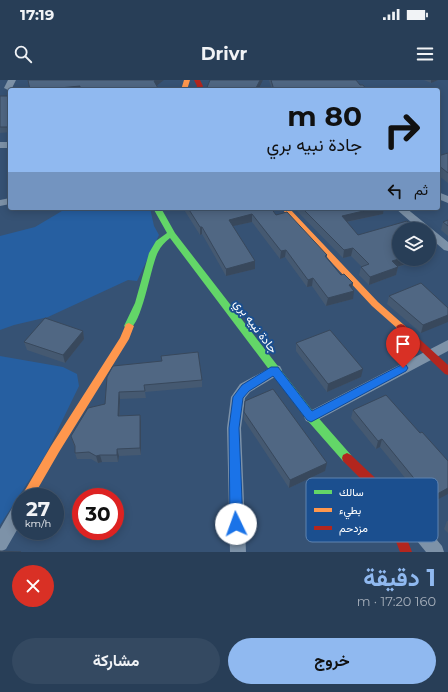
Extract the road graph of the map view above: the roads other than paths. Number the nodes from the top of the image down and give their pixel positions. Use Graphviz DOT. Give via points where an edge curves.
graph roads {
  1 [pos="12,80"];
  2 [pos="8,88"];
  3 [pos="158,210"];
  4 [pos="287,210"];
  5 [pos="402,210"];
  6 [pos="417,222"];
  7 [pos="171,234"];
  8 [pos="436,238"];
  9 [pos="448,248"];
  10 [pos="448,345"];
  11 [pos="429,354"];
  12 [pos="275,370"];
  13 [pos="448,371"];
  14 [pos="311,417"];
  15 [pos="367,478"];
  16 [pos="32,488"];
  17 [pos="12,523"];
  18 [pos="402,542"];
  19 [pos="428,542"];
  20 [pos="0,544"];
  21 [pos="238,552"];
  22 [pos="406,552"];
  23 [pos="436,552"];
  1 -- 2 [label="street"];
  3 -- 7 [label="street, جادة نبيه بري"];
  4 -- 11 [label="street" via="375,304"];
  5 -- 6 [label="street"];
  7 -- 12 [label="street, جادة نبيه بري"];
  7 -- 16 [label="street" via="159,243 154,253 124,339"];
  8 -- 9 [label="street"];
  10 -- 11 [label="street"];
  11 -- 13 [label="street"];
  11 -- 14 [label="street"];
  12 -- 14 [label="street, جادة نبيه بري"];
  12 -- 21 [label="street" via="245,388 238,397 234,428"];
  14 -- 15 [label="street, جادة نبيه بري"];
  17 -- 20 [label="street"];
  18 -- 22 [label="street, جادة نبيه بري"];
  19 -- 23 [label="street"];
}
